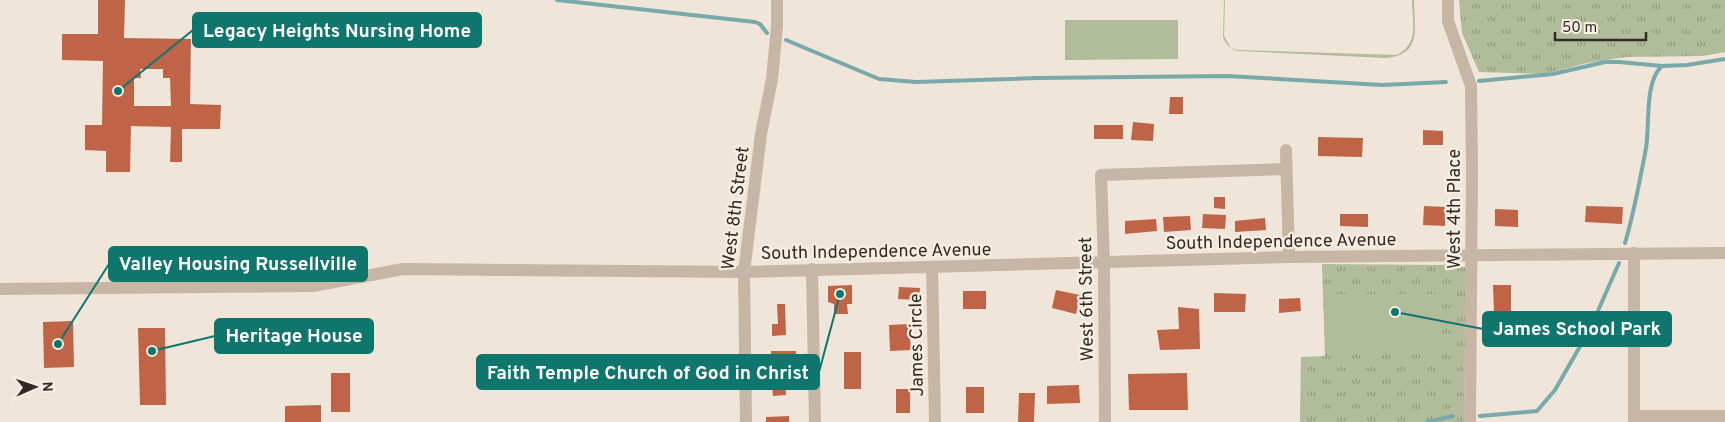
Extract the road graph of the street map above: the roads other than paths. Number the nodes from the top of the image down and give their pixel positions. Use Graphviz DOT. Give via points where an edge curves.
graph roads {
  1 [pos="776,0"];
  2 [pos="1448,0"];
  3 [pos="1286,150"];
  4 [pos="1286,170"];
  5 [pos="1634,253"];
  6 [pos="1725,253"];
  7 [pos="1471,255"];
  8 [pos="1289,258"];
  9 [pos="1104,263"];
  10 [pos="932,267"];
  11 [pos="812,269"];
  12 [pos="744,272"];
  13 [pos="0,289"];
  14 [pos="1725,416"];
  15 [pos="1634,419"];
  16 [pos="746,422"];
  17 [pos="815,422"];
  18 [pos="935,422"];
  19 [pos="1105,422"];
  20 [pos="1470,422"];
  1 -- 12 [label="street, West 8th Street" via="772,80 761,134"];
  2 -- 7 [label="street, West 4th Place" via="1448,21 1470,86"];
  3 -- 4 [label="street"];
  4 -- 8 [label="street"];
  4 -- 9 [label="street, West 6th Street" via="1101,175"];
  5 -- 6 [label="street, South Independence Avenue"];
  5 -- 7 [label="street, South Independence Avenue"];
  5 -- 15 [label="street"];
  7 -- 8 [label="street, South Independence Avenue"];
  7 -- 20 [label="street, West 4th Place"];
  8 -- 9 [label="street, South Independence Avenue"];
  9 -- 10 [label="street, South Independence Avenue"];
  9 -- 19 [label="street, West 6th Street"];
  10 -- 11 [label="street, South Independence Avenue"];
  10 -- 18 [label="street, James Circle"];
  11 -- 12 [label="street, South Independence Avenue"];
  11 -- 17 [label="street"];
  12 -- 13 [label="street, South Independence Avenue" via="403,269 313,286"];
  12 -- 16 [label="street, West 8th Street"];
  14 -- 15 [label="street"];
}
